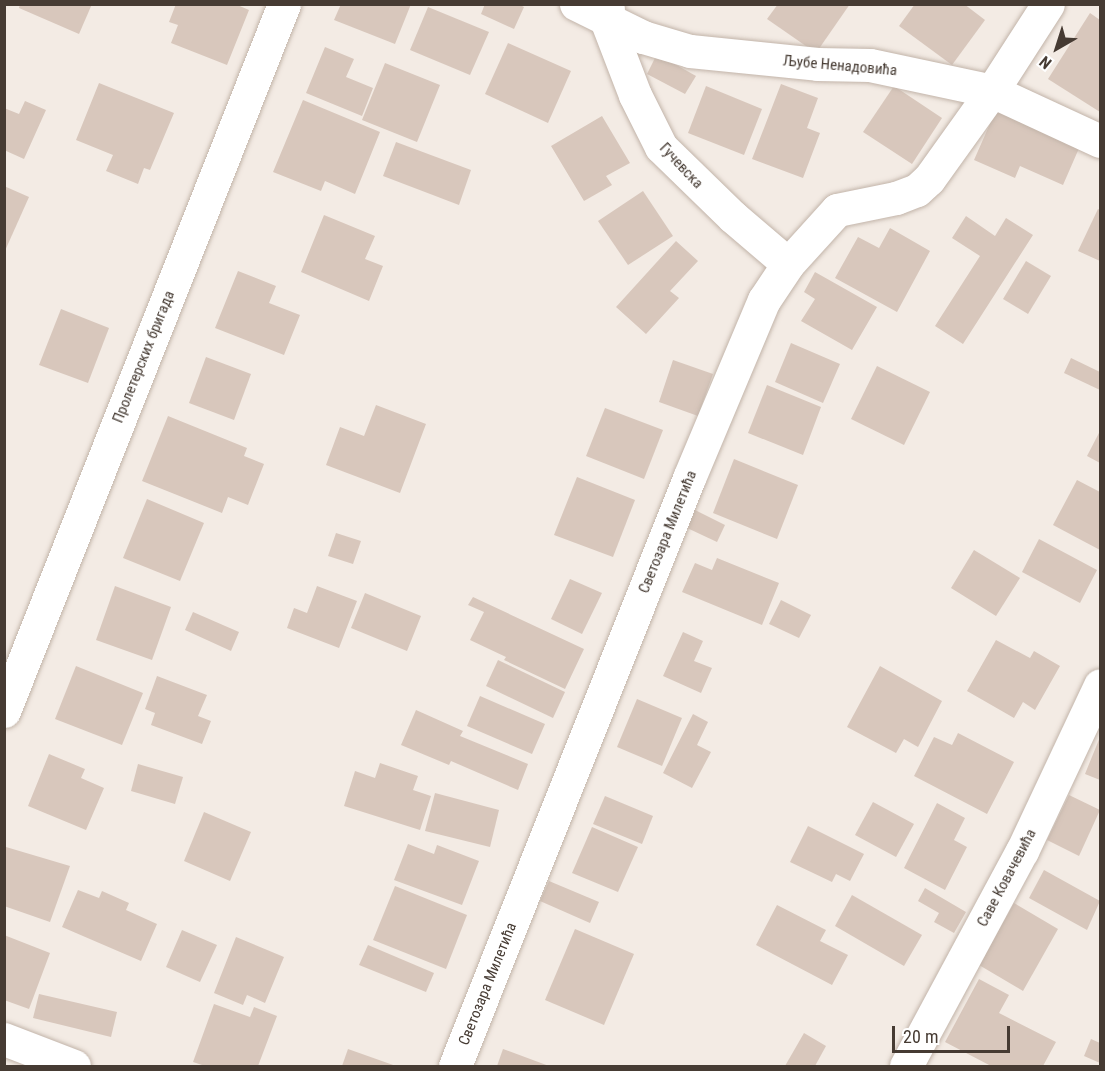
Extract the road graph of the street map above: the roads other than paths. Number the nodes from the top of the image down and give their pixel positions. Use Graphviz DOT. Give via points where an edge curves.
graph roads {
  1 [pos="284,4"];
  2 [pos="576,4"];
  3 [pos="1048,4"];
  4 [pos="608,13"];
  5 [pos="992,91"];
  6 [pos="1101,141"];
  7 [pos="788,264"];
  8 [pos="1101,685"];
  9 [pos="4,711"];
  10 [pos="4,1039"];
  11 [pos="74,1066"];
  12 [pos="455,1066"];
  13 [pos="906,1066"];
  1 -- 9 [label="street, Пролетерских бригада"];
  2 -- 4 [label="street, Љубе Ненадовића"];
  3 -- 5 [label="street, Светозара Милетића"];
  4 -- 5 [label="street, Љубе Ненадовића" via="644,37 690,51 817,64 870,65"];
  4 -- 7 [label="street, Гучевска" via="635,95 661,147"];
  5 -- 6 [label="street, Љубе Ненадовића"];
  5 -- 7 [label="street, Светозара Милетића" via="917,190 837,210"];
  7 -- 12 [label="street, Светозара Милетића" via="751,327"];
  8 -- 13 [label="street, Саве Ковачевића" via="1022,851"];
  10 -- 11 [label="street"];
}
